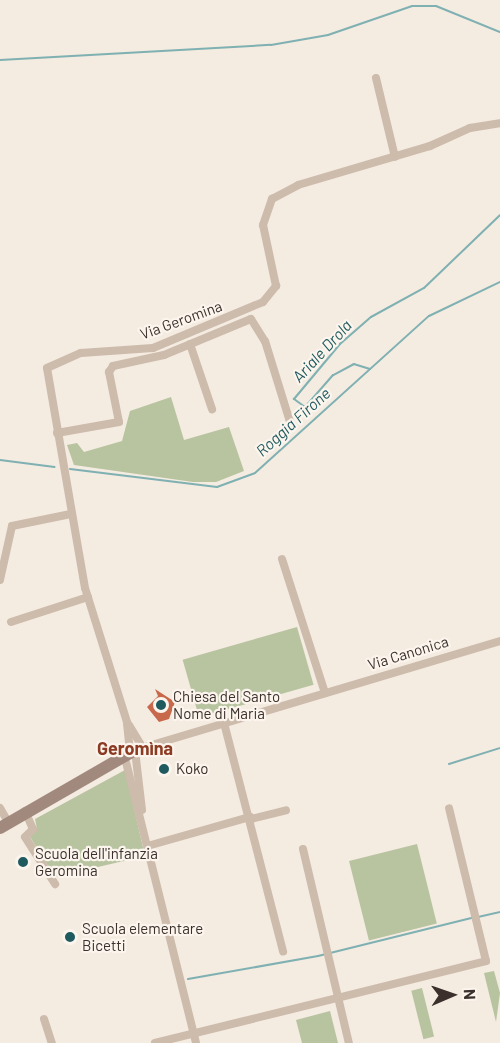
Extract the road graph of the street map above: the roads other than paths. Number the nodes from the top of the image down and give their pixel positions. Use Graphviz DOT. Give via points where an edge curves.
graph roads {
  1 [pos="376,78"];
  2 [pos="500,123"];
  3 [pos="395,157"];
  4 [pos="190,344"];
  5 [pos="212,410"];
  6 [pos="291,425"];
  7 [pos="57,434"];
  8 [pos="71,514"];
  9 [pos="282,559"];
  10 [pos="0,580"];
  11 [pos="88,597"];
  12 [pos="11,622"];
  13 [pos="500,641"];
  14 [pos="325,693"];
  15 [pos="224,723"];
  16 [pos="133,751"];
  17 [pos="0,808"];
  18 [pos="449,808"];
  19 [pos="286,810"];
  20 [pos="25,811"];
  21 [pos="250,818"];
  22 [pos="4,825"];
  23 [pos="150,845"];
  24 [pos="303,849"];
  25 [pos="55,884"];
  26 [pos="284,951"];
  27 [pos="338,998"];
  28 [pos="44,1019"];
  29 [pos="195,1038"];
  30 [pos="52,1043"];
  31 [pos="155,1043"];
  32 [pos="349,1043"];
  1 -- 3 [label="street"];
  2 -- 3 [label="street, Via Geromina" via="470,128"];
  3 -- 7 [label="street, Via Geromina" via="298,185 266,205 263,225 276,286 263,302 153,348 94,351 55,360 47,373"];
  4 -- 5 [label="street"];
  4 -- 6 [label="street" via="255,321"];
  4 -- 7 [label="street" via="113,366 109,372 119,422"];
  7 -- 8 [label="street, Via Geromina"];
  8 -- 10 [label="street" via="12,526"];
  8 -- 11 [label="street, Via Geromina"];
  9 -- 14 [label="street"];
  11 -- 12 [label="street"];
  11 -- 16 [label="street, Via Geromina"];
  13 -- 14 [label="street, Via Canonica"];
  14 -- 15 [label="street, Via Canonica"];
  15 -- 16 [label="street, Via Canonica"];
  15 -- 21 [label="street"];
  16 -- 20 [label="street, Via Canonica"];
  16 -- 23 [label="street, Via Geromina"];
  17 -- 22 [label="street"];
  18 -- 27 [label="street" via="486,961"];
  19 -- 21 [label="street"];
  20 -- 22 [label="street, Via Canonica"];
  20 -- 25 [label="street" via="33,829 25,837"];
  21 -- 23 [label="street"];
  21 -- 26 [label="street"];
  23 -- 29 [label="street, Via Geromina"];
  24 -- 27 [label="street"];
  27 -- 29 [label="street"];
  27 -- 32 [label="street"];
  28 -- 30 [label="street"];
  29 -- 31 [label="street"];
}
